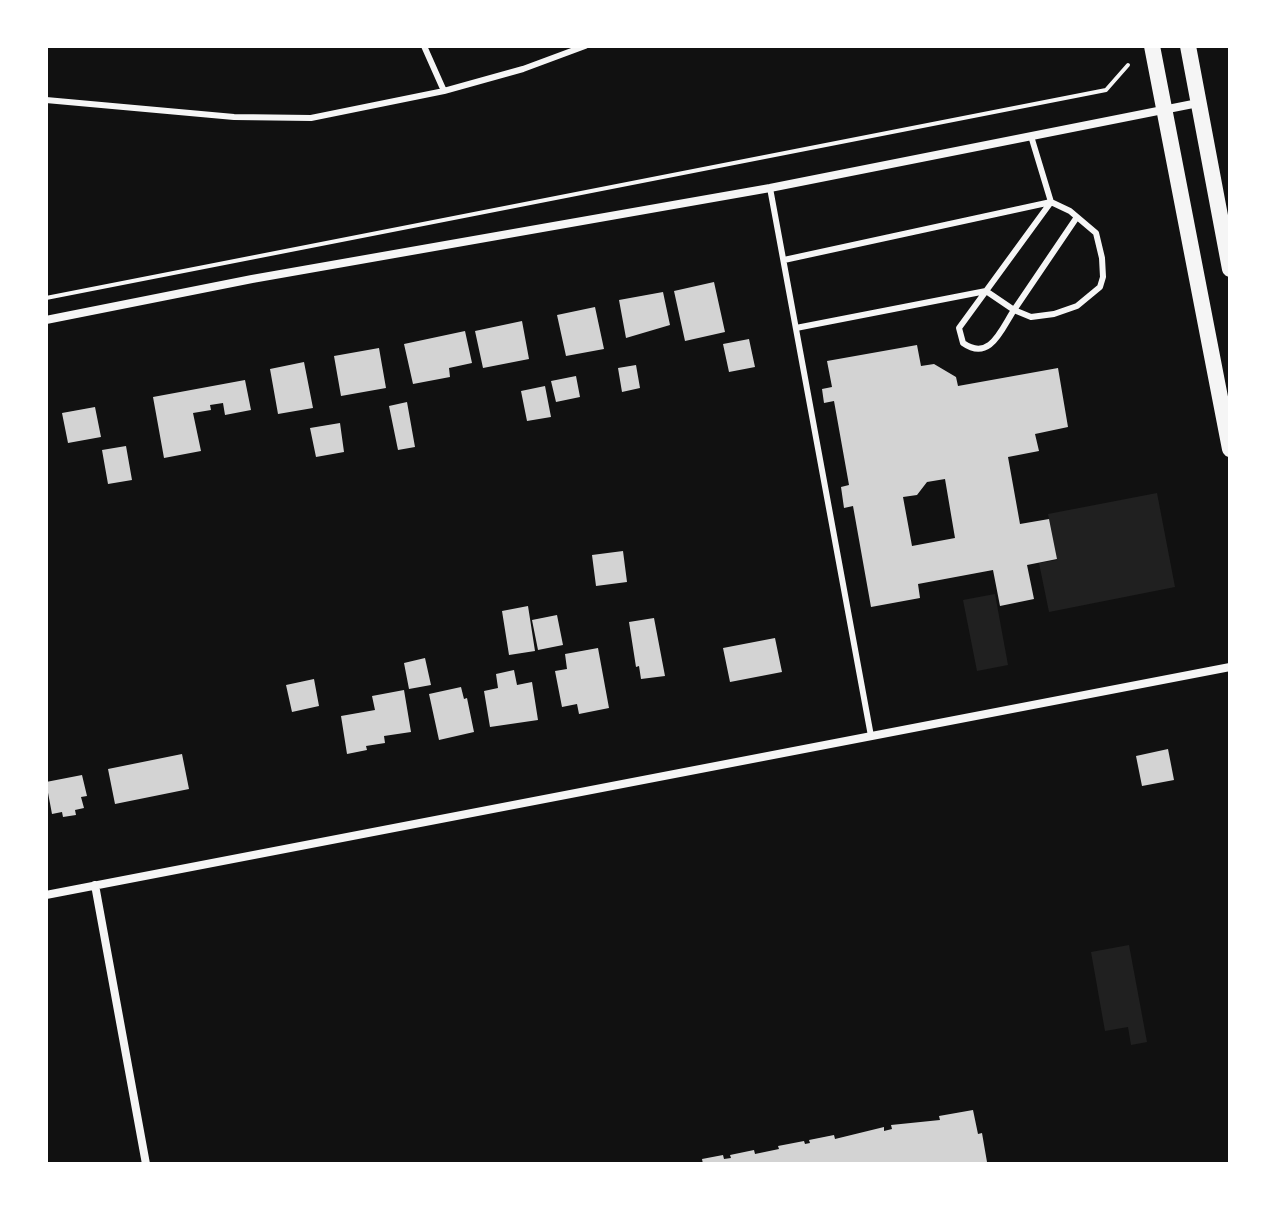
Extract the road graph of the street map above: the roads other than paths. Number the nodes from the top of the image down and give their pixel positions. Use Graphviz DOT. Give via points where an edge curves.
graph roads {
  1 [pos="424,46"];
  2 [pos="585,46"];
  3 [pos="1152,46"];
  4 [pos="1188,46"];
  5 [pos="444,91"];
  6 [pos="46,100"];
  7 [pos="1199,103"];
  8 [pos="1165,109"];
  9 [pos="1031,136"];
  10 [pos="770,188"];
  11 [pos="1051,202"];
  12 [pos="1077,217"];
  13 [pos="1228,251"];
  14 [pos="784,260"];
  15 [pos="1230,269"];
  16 [pos="986,291"];
  17 [pos="1014,310"];
  18 [pos="46,320"];
  19 [pos="796,328"];
  20 [pos="1230,449"];
  21 [pos="1230,667"];
  22 [pos="871,736"];
  23 [pos="95,885"];
  24 [pos="46,895"];
  25 [pos="146,1164"];
  1 -- 5 [label="lane"];
  2 -- 5 [label="lane"];
  3 -- 8 [label="main road"];
  4 -- 7 [label="main road"];
  5 -- 6 [label="lane" via="311,118 234,117"];
  7 -- 8 [label="street"];
  7 -- 13 [label="main road"];
  8 -- 9 [label="street"];
  8 -- 20 [label="main road"];
  9 -- 10 [label="street"];
  9 -- 11 [label="lane"];
  10 -- 14 [label="lane"];
  10 -- 18 [label="street"];
  11 -- 12 [label="lane"];
  11 -- 14 [label="lane"];
  11 -- 16 [label="lane"];
  12 -- 17 [label="lane"];
  12 -- 17 [label="lane" via="1096,233 1102,258 1100,287 1077,306 1054,314 1031,317"];
  13 -- 15 [label="main road"];
  14 -- 19 [label="lane"];
  16 -- 17 [label="lane"];
  16 -- 17 [label="lane" via="959,328 963,343 972,349 987,347"];
  16 -- 19 [label="lane"];
  19 -- 22 [label="lane"];
  21 -- 22 [label="street"];
  22 -- 23 [label="street"];
  23 -- 24 [label="street"];
  23 -- 25 [label="street"];
}
